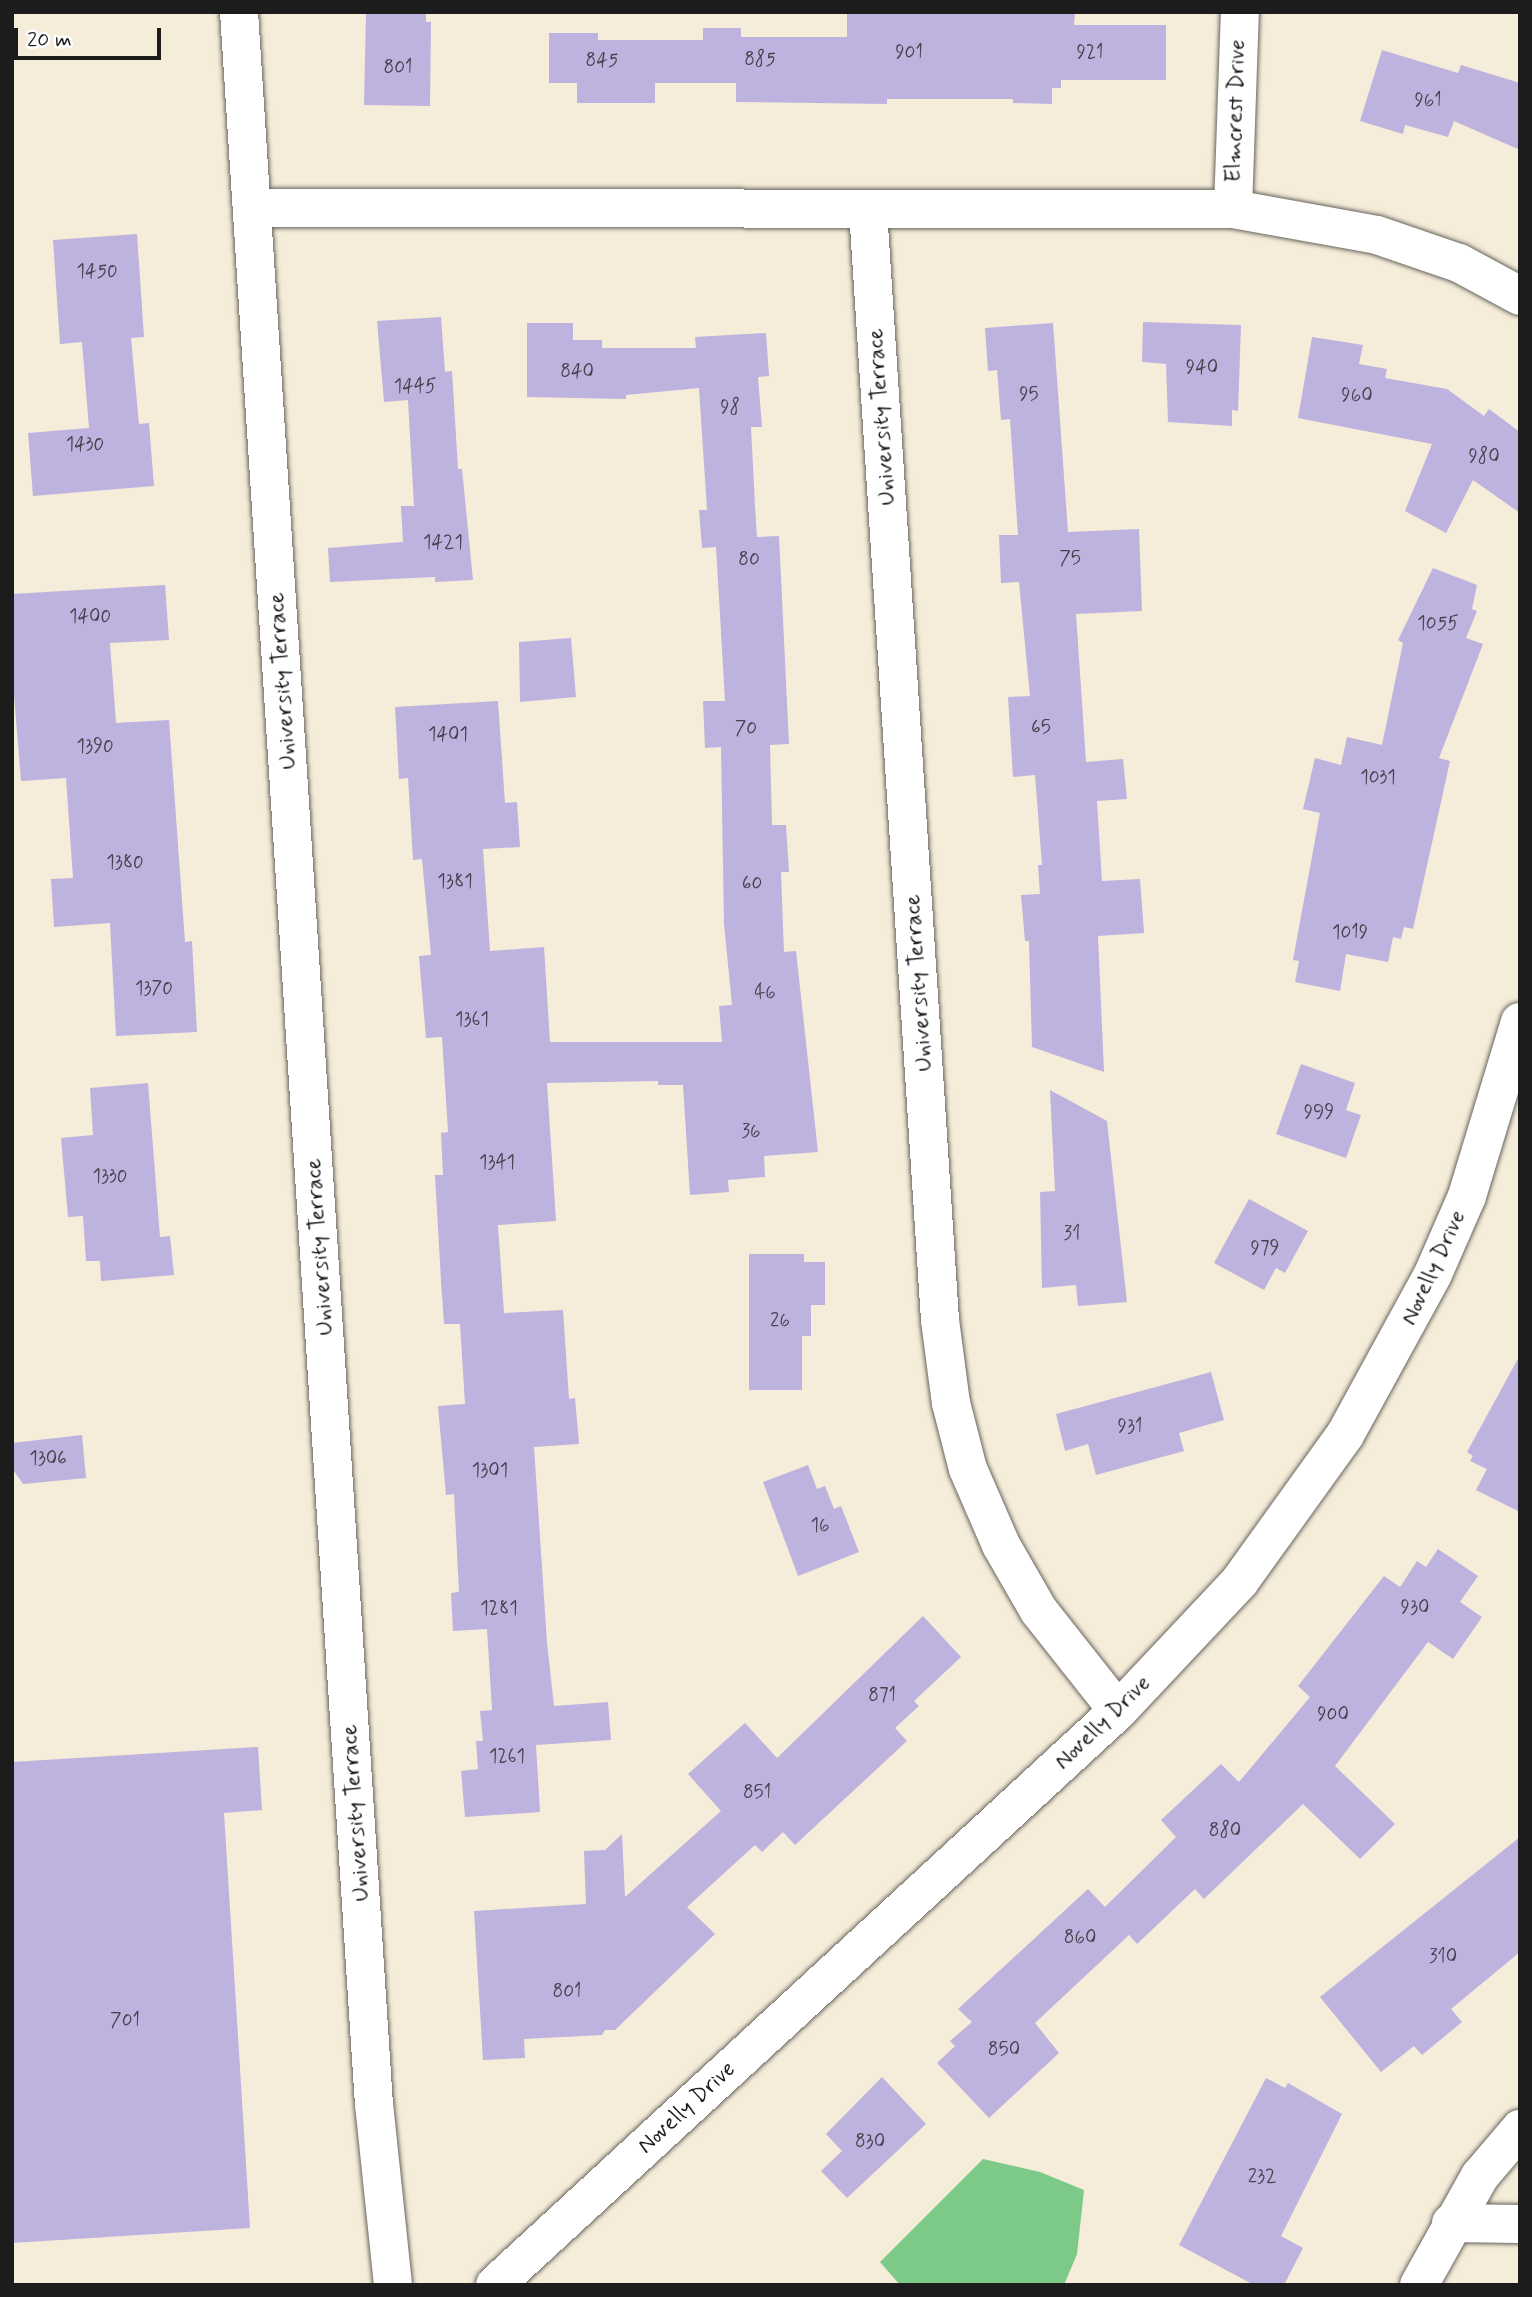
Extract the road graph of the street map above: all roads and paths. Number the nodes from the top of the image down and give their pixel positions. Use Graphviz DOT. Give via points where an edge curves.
graph roads {
  1 [pos="239,12"];
  2 [pos="1240,12"];
  3 [pos="252,208"];
  4 [pos="1233,209"];
  5 [pos="868,210"];
  6 [pos="1520,296"];
  7 [pos="1520,1022"];
  8 [pos="1118,1711"];
  9 [pos="1520,2129"];
  10 [pos="1451,2223"];
  11 [pos="1520,2224"];
  12 [pos="393,2285"];
  13 [pos="495,2285"];
  14 [pos="1419,2285"];
  1 -- 3 [label="street, University Terrace"];
  2 -- 4 [label="street, Elmcrest Drive"];
  3 -- 5 [label="street"];
  3 -- 12 [label="street, University Terrace" via="374,2104"];
  4 -- 5 [label="street"];
  4 -- 6 [label="street" via="1377,235 1459,263"];
  5 -- 8 [label="street, University Terrace" via="940,1320 951,1403 968,1469 1001,1545 1039,1611"];
  7 -- 8 [label="street, Novelly Drive" via="1467,1196 1395,1351 1297,1507 1188,1641"];
  8 -- 13 [label="street, Novelly Drive"];
  9 -- 10 [label="street" via="1480,2176"];
  10 -- 11 [label="street"];
  10 -- 14 [label="street"];
}
